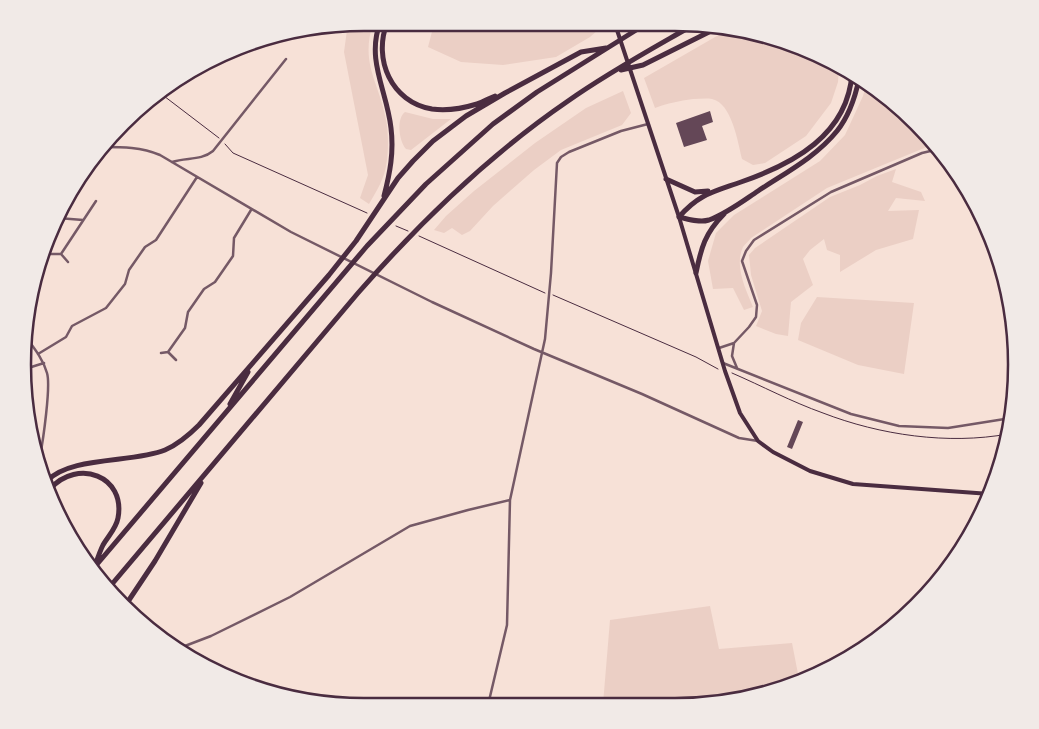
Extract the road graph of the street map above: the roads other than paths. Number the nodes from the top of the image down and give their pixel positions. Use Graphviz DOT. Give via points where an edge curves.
graph roads {
  1 [pos="377,31"];
  2 [pos="384,31"];
  3 [pos="617,31"];
  4 [pos="635,31"];
  5 [pos="682,31"];
  6 [pos="707,33"];
  7 [pos="608,47"];
  8 [pos="286,59"];
  9 [pos="616,71"];
  10 [pos="851,82"];
  11 [pos="857,85"];
  12 [pos="505,93"];
  13 [pos="648,124"];
  14 [pos="112,147"];
  15 [pos="930,151"];
  16 [pos="172,162"];
  17 [pos="197,177"];
  18 [pos="666,179"];
  19 [pos="712,191"];
  20 [pos="383,199"];
  21 [pos="96,201"];
  22 [pos="251,210"];
  23 [pos="727,211"];
  24 [pos="678,217"];
  25 [pos="65,219"];
  26 [pos="83,220"];
  27 [pos="50,254"];
  28 [pos="61,254"];
  29 [pos="68,262"];
  30 [pos="696,273"];
  31 [pos="734,343"];
  32 [pos="32,345"];
  33 [pos="719,348"];
  34 [pos="168,352"];
  35 [pos="542,352"];
  36 [pos="161,353"];
  37 [pos="38,354"];
  38 [pos="176,360"];
  39 [pos="44,363"];
  40 [pos="253,363"];
  41 [pos="723,363"];
  42 [pos="31,367"];
  43 [pos="737,369"];
  44 [pos="224,414"];
  45 [pos="1003,419"];
  46 [pos="758,441"];
  47 [pos="42,445"];
  48 [pos="206,474"];
  49 [pos="51,478"];
  50 [pos="54,484"];
  51 [pos="981,493"];
  52 [pos="510,500"];
  53 [pos="97,562"];
  54 [pos="98,564"];
  55 [pos="113,583"];
  56 [pos="130,601"];
  57 [pos="185,646"];
  58 [pos="490,698"];
  1 -- 20 [label="highway" via="374,51 393,144 392,165"];
  2 -- 12 [label="highway" via="381,49 386,70 395,87 416,104 432,109 456,109"];
  3 -- 13 [label="main road"];
  4 -- 7 [label="highway"];
  5 -- 9 [label="highway"];
  6 -- 9 [label="highway" via="643,65"];
  7 -- 12 [label="highway" via="581,52"];
  7 -- 44 [label="highway" via="537,92 462,150 401,209"];
  8 -- 16 [label="street" via="208,155"];
  9 -- 48 [label="highway" via="532,126 478,170 423,222 358,293"];
  10 -- 19 [label="highway" via="842,112 812,147 770,171"];
  11 -- 23 [label="highway" via="851,108 826,143"];
  12 -- 20 [label="highway" via="433,141"];
  13 -- 18 [label="main road"];
  13 -- 35 [label="street" via="606,137 564,154 558,160 550,295"];
  14 -- 16 [label="street" via="147,150"];
  15 -- 31 [label="street" via="831,192 754,240 742,261 757,305 756,317"];
  16 -- 17 [label="street"];
  17 -- 22 [label="street"];
  17 -- 37 [label="street" via="156,240 145,247 129,270 125,284 106,308 72,326 66,337"];
  18 -- 19 [label="highway" via="695,192"];
  18 -- 24 [label="main road"];
  19 -- 24 [label="highway" via="690,204"];
  20 -- 40 [label="highway" via="356,241"];
  21 -- 26 [label="street"];
  22 -- 34 [label="street" via="234,238 233,256 188,312 185,328"];
  22 -- 35 [label="street" via="416,294"];
  23 -- 24 [label="highway" via="709,220"];
  23 -- 30 [label="highway" via="708,232"];
  24 -- 30 [label="main road"];
  25 -- 26 [label="street"];
  26 -- 28 [label="street"];
  27 -- 28 [label="street"];
  28 -- 29 [label="street"];
  30 -- 33 [label="main road"];
  31 -- 33 [label="street"];
  31 -- 43 [label="street" via="732,356"];
  32 -- 37 [label="street"];
  33 -- 41 [label="main road"];
  34 -- 36 [label="street"];
  34 -- 38 [label="street"];
  35 -- 46 [label="street" via="739,438"];
  35 -- 52 [label="street"];
  37 -- 39 [label="street"];
  39 -- 42 [label="street"];
  39 -- 47 [label="street" via="48,376"];
  40 -- 44 [label="highway"];
  40 -- 49 [label="highway" via="179,443 151,454 84,465"];
  41 -- 43 [label="street"];
  41 -- 46 [label="main road" via="740,413"];
  43 -- 45 [label="street" via="851,414 900,426 948,428"];
  44 -- 54 [label="highway"];
  46 -- 51 [label="main road" via="772,452 810,471 853,484"];
  48 -- 55 [label="highway"];
  48 -- 56 [label="highway"];
  50 -- 53 [label="highway" via="67,475 86,473 103,480 116,494 118,518"];
  52 -- 57 [label="street" via="410,526 290,597"];
  52 -- 58 [label="street" via="507,625"];
}
